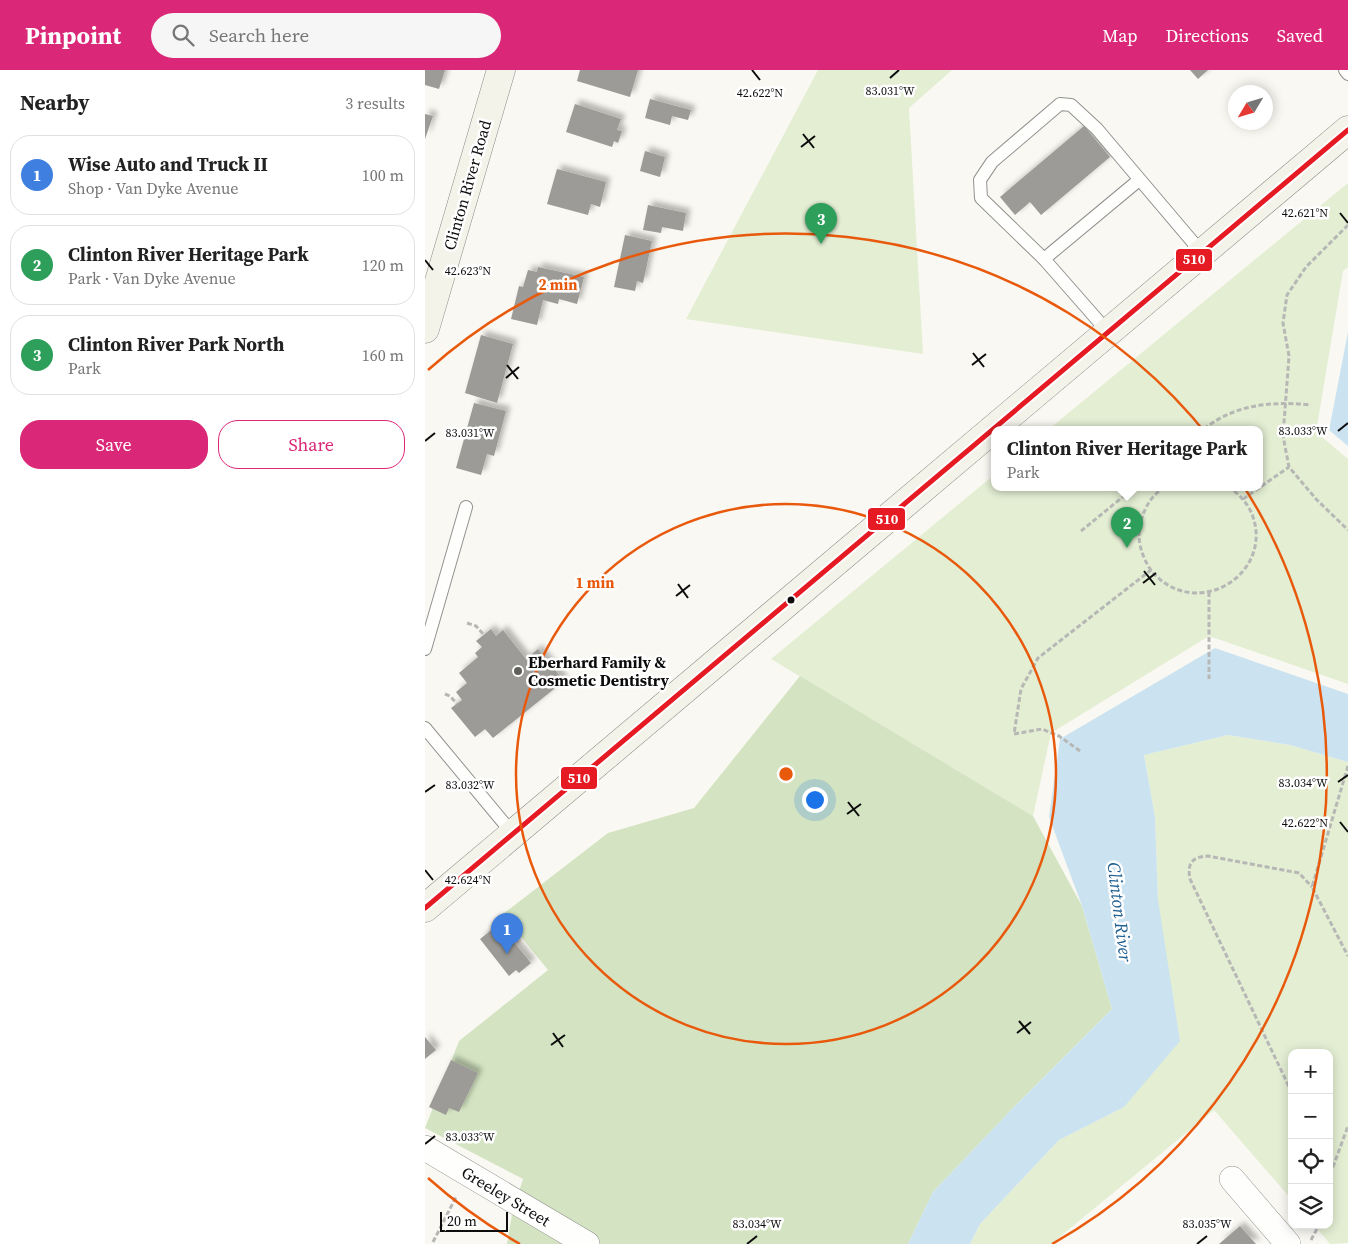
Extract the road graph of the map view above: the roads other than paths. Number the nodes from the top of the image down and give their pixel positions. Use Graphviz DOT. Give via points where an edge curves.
graph roads {
  1 [pos="501,70"];
  2 [pos="1345,70"];
  3 [pos="1348,74"];
  4 [pos="1348,130"];
  5 [pos="1139,180"];
  6 [pos="1202,253"];
  7 [pos="1044,259"];
  8 [pos="425,329"];
  9 [pos="1107,332"];
  10 [pos="996,426"];
  11 [pos="991,430"];
  12 [pos="466,507"];
  13 [pos="425,649"];
  14 [pos="425,728"];
  15 [pos="513,834"];
  16 [pos="425,908"];
  17 [pos="425,1148"];
  18 [pos="1232,1179"];
  19 [pos="587,1244"];
  20 [pos="1288,1244"];
  1 -- 8 [label="main road, Clinton River Road"];
  2 -- 3 [label="lane"];
  4 -- 6 [label="main road"];
  5 -- 6 [label="lane"];
  5 -- 7 [label="lane"];
  5 -- 7 [label="lane" via="1097,129 1071,104 1060,104 992,162 980,180 981,198"];
  6 -- 9 [label="main road"];
  7 -- 9 [label="lane"];
  9 -- 10 [label="main road"];
  11 -- 15 [label="main road"];
  12 -- 13 [label="lane"];
  14 -- 15 [label="lane"];
  15 -- 16 [label="main road"];
  17 -- 19 [label="street, Greeley Street"];
  18 -- 20 [label="street"];
}
